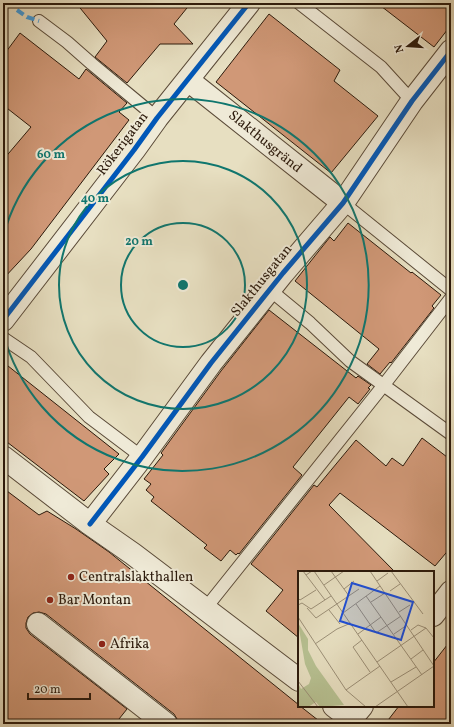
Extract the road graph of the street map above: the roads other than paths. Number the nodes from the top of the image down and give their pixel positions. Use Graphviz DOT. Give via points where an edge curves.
graph roads {
  1 [pos="249,3"];
  2 [pos="299,3"];
  3 [pos="40,21"];
  4 [pos="451,51"];
  5 [pos="188,80"];
  6 [pos="412,101"];
  7 [pos="157,118"];
  8 [pos="343,203"];
  9 [pos="270,290"];
  10 [pos="451,290"];
  11 [pos="451,298"];
  12 [pos="3,320"];
  13 [pos="3,338"];
  14 [pos="383,386"];
  15 [pos="451,434"];
  16 [pos="3,457"];
  17 [pos="142,457"];
  18 [pos="90,524"];
  19 [pos="205,609"];
  20 [pos="38,624"];
  21 [pos="298,679"];
  22 [pos="336,707"];
  23 [pos="353,716"];
  24 [pos="153,720"];
  1 -- 5 [label="street, Rökerigatan"];
  2 -- 6 [label="lane" via="381,67"];
  3 -- 7 [label="lane"];
  4 -- 6 [label="street, Slakthusgatan"];
  5 -- 7 [label="street, Rökerigatan"];
  5 -- 8 [label="street, Slakthusgränd"];
  6 -- 8 [label="street, Slakthusgatan"];
  7 -- 12 [label="street, Rökerigatan"];
  8 -- 9 [label="street, Slakthusgatan"];
  8 -- 10 [label="lane"];
  9 -- 14 [label="lane" via="350,361"];
  9 -- 17 [label="street, Slakthusgatan" via="211,363"];
  11 -- 14 [label="lane"];
  13 -- 17 [label="lane" via="31,357 89,418"];
  14 -- 15 [label="lane"];
  14 -- 19 [label="lane"];
  16 -- 18 [label="street"];
  17 -- 18 [label="street, Slakthusgatan"];
  18 -- 19 [label="street"];
  19 -- 21 [label="street"];
  20 -- 24 [label="street"];
  22 -- 23 [label="street"];
}
